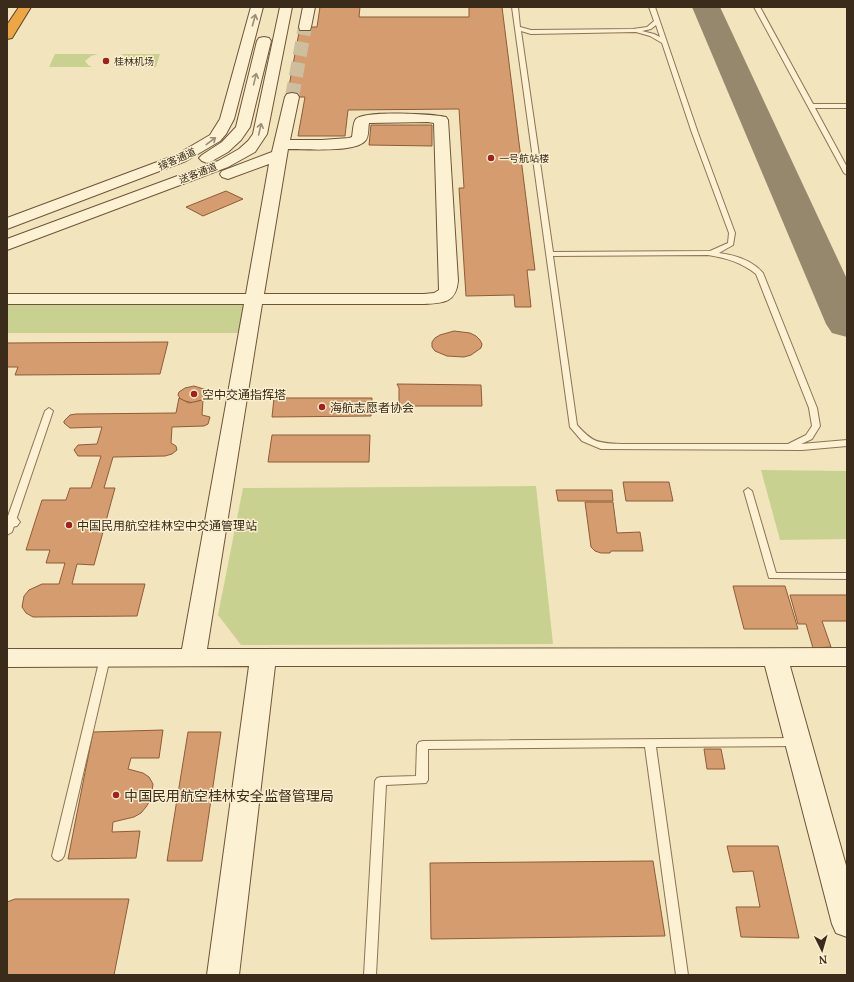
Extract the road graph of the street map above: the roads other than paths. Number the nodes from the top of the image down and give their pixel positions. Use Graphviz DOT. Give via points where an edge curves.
graph roads {
  1 [pos="25,7"];
  2 [pos="257,7"];
  3 [pos="272,7"];
  4 [pos="286,7"];
  5 [pos="309,7"];
  6 [pos="515,7"];
  7 [pos="652,7"];
  8 [pos="757,7"];
  9 [pos="657,22"];
  10 [pos="305,27"];
  11 [pos="633,31"];
  12 [pos="519,32"];
  13 [pos="7,35"];
  14 [pos="664,42"];
  15 [pos="292,97"];
  16 [pos="811,106"];
  17 [pos="847,106"];
  18 [pos="280,150"];
  19 [pos="847,173"];
  20 [pos="99,205"];
  21 [pos="7,224"];
  22 [pos="7,233"];
  23 [pos="7,245"];
  24 [pos="708,253"];
  25 [pos="7,254"];
  26 [pos="549,254"];
  27 [pos="254,298"];
  28 [pos="7,299"];
  29 [pos="49,411"];
  30 [pos="847,443"];
  31 [pos="789,447"];
  32 [pos="748,491"];
  33 [pos="8,526"];
  34 [pos="847,576"];
  35 [pos="776,657"];
  36 [pos="847,657"];
  37 [pos="7,658"];
  38 [pos="105,658"];
  39 [pos="193,658"];
  40 [pos="263,658"];
  41 [pos="798,742"];
  42 [pos="650,743"];
  43 [pos="58,856"];
  44 [pos="847,924"];
  45 [pos="223,975"];
  46 [pos="370,975"];
  47 [pos="682,975"];
  1 -- 13 [label="highway"];
  21 -- 2 [label="street, 接客通道, one-way" via="159,167 215,138 227,119"];
  20 -- 3 [label="street, 送客通道, one-way" via="202,161 225,149 236,138 243,127"];
  20 -- 4 [label="street, 送客通道, one-way" via="223,164 254,144 260,134"];
  5 -- 10 [label="street"];
  6 -- 12 [label="lane"];
  7 -- 9 [label="lane"];
  8 -- 16 [label="lane"];
  9 -- 11 [label="lane" via="649,28"];
  9 -- 14 [label="lane"];
  11 -- 12 [label="lane"];
  11 -- 14 [label="lane" via="652,35"];
  12 -- 26 [label="lane"];
  14 -- 24 [label="lane" via="732,232 731,244"];
  15 -- 18 [label="street"];
  16 -- 17 [label="lane"];
  16 -- 19 [label="lane"];
  18 -- 25 [label="street"];
  18 -- 27 [label="street"];
  18 -- 27 [label="street" via="353,142 359,138 362,122 368,119 440,120 449,291 433,298"];
  20 -- 22 [label="street, 送客通道"];
  20 -- 23 [label="street, 送客通道"];
  24 -- 26 [label="lane"];
  24 -- 31 [label="lane" via="729,256 749,264 759,273 813,408 816,426 809,437"];
  26 -- 31 [label="lane" via="573,424 585,439 601,446 622,447"];
  27 -- 28 [label="street"];
  27 -- 39 [label="street"];
  29 -- 33 [label="lane"];
  30 -- 31 [label="lane"];
  32 -- 34 [label="lane" via="772,576"];
  35 -- 36 [label="street"];
  35 -- 40 [label="street"];
  35 -- 41 [label="street"];
  37 -- 38 [label="street"];
  38 -- 39 [label="street"];
  38 -- 43 [label="lane"];
  39 -- 40 [label="street"];
  40 -- 45 [label="street"];
  41 -- 42 [label="lane"];
  41 -- 44 [label="street"];
  42 -- 46 [label="lane" via="423,746 422,780 382,781"];
  42 -- 47 [label="lane"];
}
